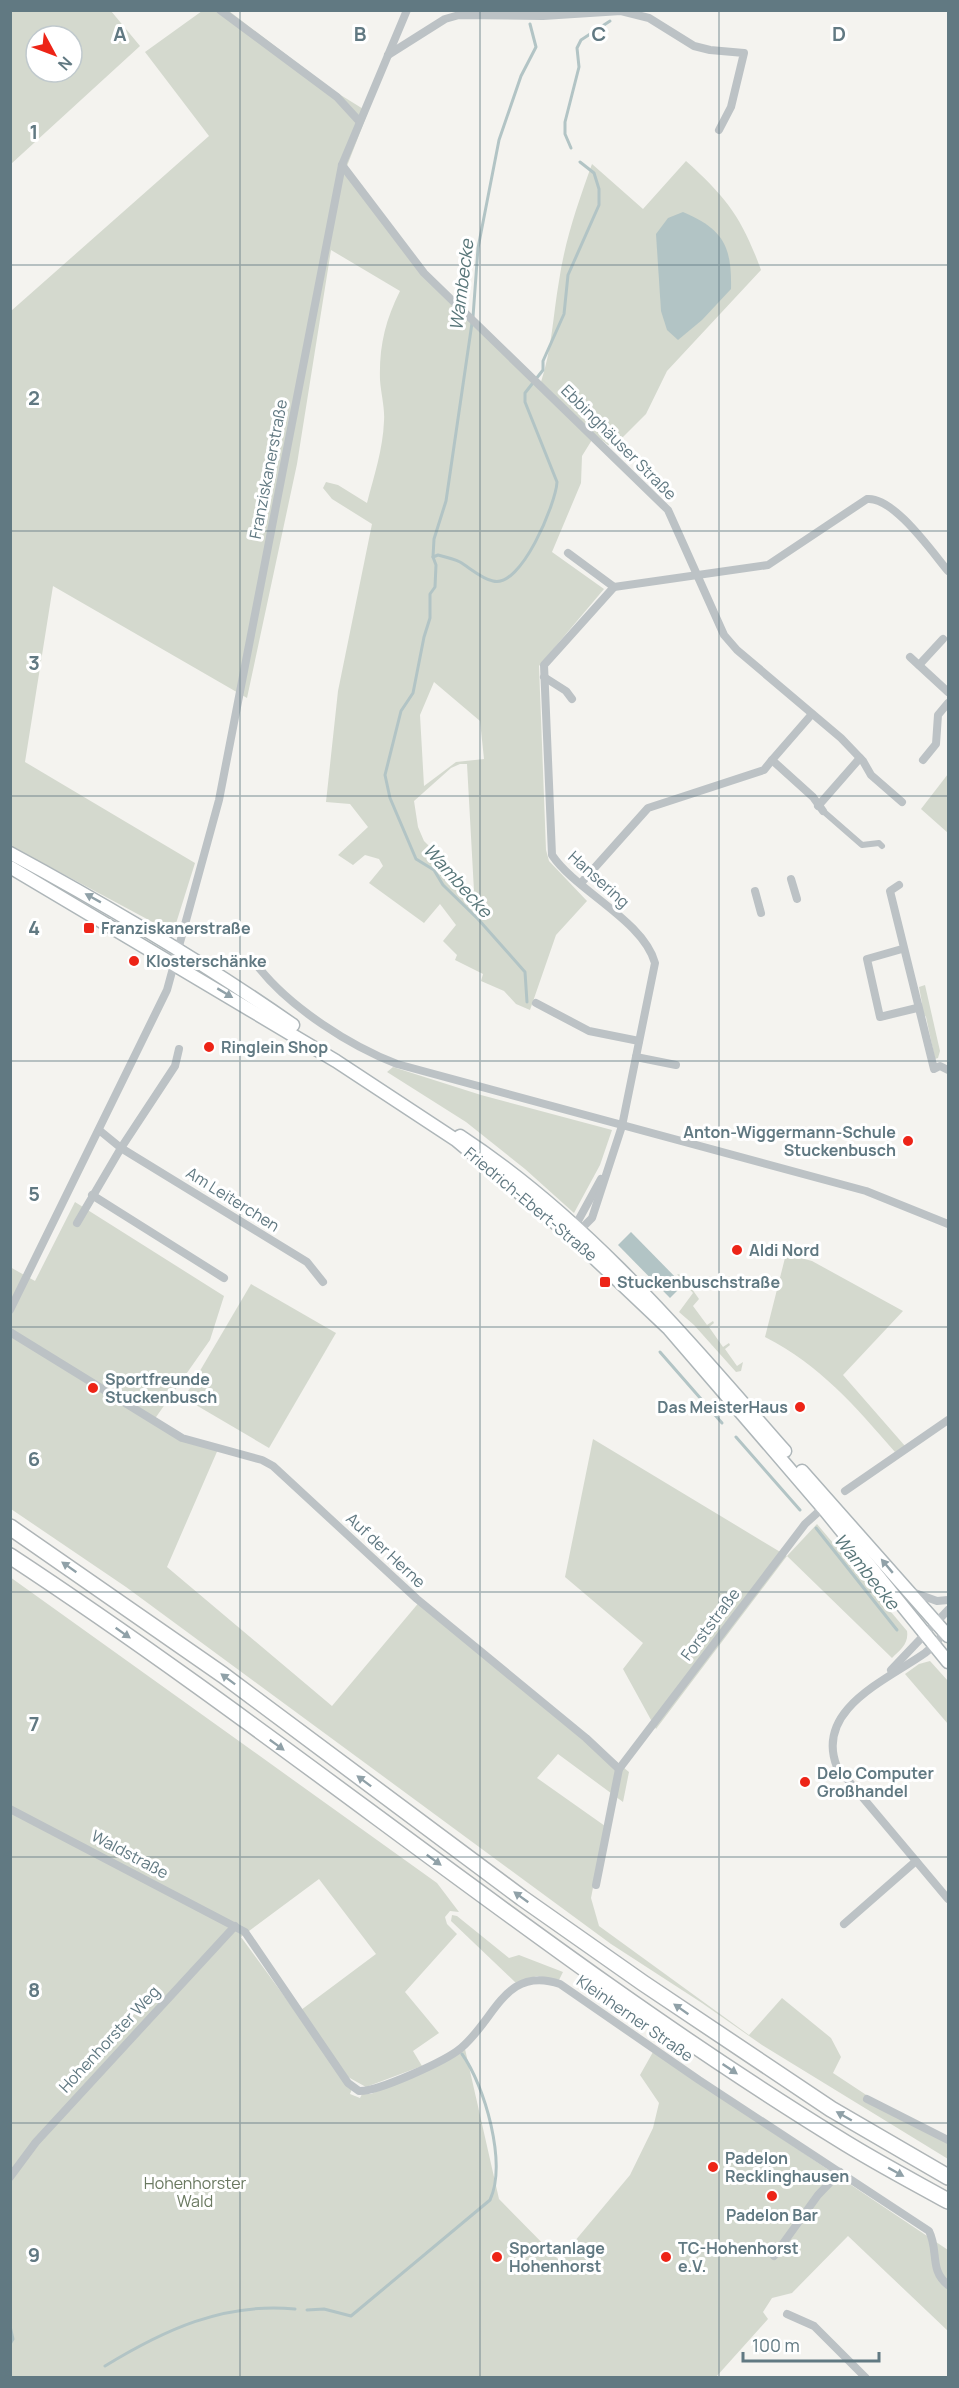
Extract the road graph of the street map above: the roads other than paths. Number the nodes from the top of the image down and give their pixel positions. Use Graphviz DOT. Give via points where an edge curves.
graph roads {
  1 [pos="220,10"];
  2 [pos="407,10"];
  3 [pos="388,55"];
  4 [pos="359,121"];
  5 [pos="719,130"];
  6 [pos="342,165"];
  7 [pos="568,553"];
  8 [pos="948,571"];
  9 [pos="695,575"];
  10 [pos="614,586"];
  11 [pos="942,639"];
  12 [pos="910,657"];
  13 [pos="919,665"];
  14 [pos="544,677"];
  15 [pos="948,692"];
  16 [pos="572,699"];
  17 [pos="948,703"];
  18 [pos="812,714"];
  19 [pos="860,758"];
  20 [pos="772,760"];
  21 [pos="923,760"];
  22 [pos="902,802"];
  23 [pos="820,809"];
  24 [pos="882,846"];
  25 [pos="10,853"];
  26 [pos="10,867"];
  27 [pos="791,879"];
  28 [pos="581,883"];
  29 [pos="899,885"];
  30 [pos="754,891"];
  31 [pos="797,900"];
  32 [pos="761,913"];
  33 [pos="902,949"];
  34 [pos="179,950"];
  35 [pos="175,963"];
  36 [pos="259,968"];
  37 [pos="536,1003"];
  38 [pos="917,1008"];
  39 [pos="639,1041"];
  40 [pos="179,1049"];
  41 [pos="636,1057"];
  42 [pos="676,1065"];
  43 [pos="948,1070"];
  44 [pos="622,1126"];
  45 [pos="99,1130"];
  46 [pos="121,1148"];
  47 [pos="92,1195"];
  48 [pos="77,1223"];
  49 [pos="948,1224"];
  50 [pos="575,1230"];
  51 [pos="224,1278"];
  52 [pos="323,1282"];
  53 [pos="10,1310"];
  54 [pos="10,1332"];
  55 [pos="948,1420"];
  56 [pos="845,1491"];
  57 [pos="827,1505"];
  58 [pos="10,1520"];
  59 [pos="16,1530"];
  60 [pos="10,1556"];
  61 [pos="10,1568"];
  62 [pos="58,1587"];
  63 [pos="906,1590"];
  64 [pos="948,1600"];
  65 [pos="948,1610"];
  66 [pos="935,1622"];
  67 [pos="947,1632"];
  68 [pos="924,1633"];
  69 [pos="933,1645"];
  70 [pos="948,1662"];
  71 [pos="885,1678"];
  72 [pos="619,1769"];
  73 [pos="10,1809"];
  74 [pos="916,1862"];
  75 [pos="596,1885"];
  76 [pos="948,1899"];
  77 [pos="844,1924"];
  78 [pos="235,1926"];
  79 [pos="867,2099"];
  80 [pos="948,2140"];
  81 [pos="840,2172"];
  82 [pos="10,2177"];
  83 [pos="948,2177"];
  84 [pos="948,2201"];
  85 [pos="774,2256"];
  86 [pos="948,2285"];
  87 [pos="787,2314"];
  88 [pos="866,2378"];
  1 -- 4 [label="street" via="337,97"];
  2 -- 3 [label="street, Franziskanerstraße"];
  3 -- 4 [label="street, Franziskanerstraße"];
  3 -- 5 [label="street" via="445,19 473,14 633,12 694,46 744,53 731,107"];
  4 -- 6 [label="street, Franziskanerstraße"];
  6 -- 9 [label="street, Ebbinghäuser Straße" via="406,252 668,510"];
  6 -- 34 [label="street, Franziskanerstraße" via="228,761"];
  7 -- 10 [label="street"];
  8 -- 9 [label="street" via="889,505 875,498 856,505 768,565"];
  9 -- 10 [label="street"];
  9 -- 18 [label="street, Ebbinghäuser Straße" via="724,635"];
  10 -- 14 [label="street, Hansering" via="544,665"];
  11 -- 13 [label="street"];
  12 -- 13 [label="street"];
  13 -- 15 [label="street"];
  14 -- 16 [label="street" via="567,691"];
  14 -- 28 [label="street, Hansering" via="551,850 557,862"];
  17 -- 21 [label="street" via="938,715 936,744"];
  18 -- 19 [label="street, Ebbinghäuser Straße"];
  18 -- 20 [label="street"];
  19 -- 22 [label="street, Ebbinghäuser Straße" via="871,775"];
  19 -- 23 [label="street"];
  20 -- 23 [label="street" via="813,797"];
  20 -- 28 [label="street" via="764,770 651,807"];
  23 -- 24 [label="street" via="862,845"];
  34 -- 25 [label="main road, Friedrich-Ebert-Straße, one-way"];
  26 -- 35 [label="main road, Friedrich-Ebert-Straße"];
  27 -- 31 [label="street"];
  28 -- 39 [label="street, Hansering" via="624,921 652,953 655,963"];
  29 -- 33 [label="street" via="890,891"];
  30 -- 32 [label="street"];
  33 -- 38 [label="street"];
  33 -- 38 [label="street" via="867,959 880,1017"];
  34 -- 35 [label="street, Franziskanerstraße"];
  34 -- 50 [label="main road, Friedrich-Ebert-Straße" via="494,1158"];
  35 -- 45 [label="street" via="167,990"];
  35 -- 50 [label="main road, Friedrich-Ebert-Straße, one-way" via="456,1140"];
  36 -- 44 [label="street" via="278,989 348,1042 369,1053"];
  37 -- 39 [label="street" via="589,1031"];
  38 -- 43 [label="street" via="934,1069 940,1066"];
  39 -- 41 [label="street, Hansering"];
  40 -- 46 [label="street" via="175,1066"];
  41 -- 42 [label="street"];
  41 -- 44 [label="street, Hansering"];
  44 -- 49 [label="street" via="866,1191"];
  44 -- 50 [label="street, Hansering" via="607,1168"];
  45 -- 46 [label="street, Am Leiterchen"];
  45 -- 53 [label="street"];
  46 -- 47 [label="street"];
  46 -- 52 [label="street, Am Leiterchen" via="307,1262"];
  47 -- 48 [label="street"];
  47 -- 51 [label="street"];
  50 -- 57 [label="main road, Friedrich-Ebert-Straße"];
  54 -- 72 [label="street, Auf der Herne" via="182,1438 273,1466 417,1599"];
  55 -- 56 [label="street"];
  63 -- 57 [label="main road, Friedrich-Ebert-Straße, one-way"];
  57 -- 68 [label="main road, Friedrich-Ebert-Straße"];
  57 -- 72 [label="street, Forststraße" via="805,1524"];
  58 -- 59 [label="highway"];
  83 -- 59 [label="highway, one-way" via="831,2109 643,1983 513,1892 223,1675"];
  60 -- 62 [label="highway"];
  61 -- 62 [label="highway"];
  62 -- 84 [label="highway, one-way" via="632,2002 840,2141"];
  63 -- 64 [label="street" via="937,1601"];
  63 -- 66 [label="main road, Friedrich-Ebert-Straße"];
  65 -- 66 [label="street"];
  66 -- 67 [label="main road, Friedrich-Ebert-Straße"];
  66 -- 68 [label="street"];
  67 -- 69 [label="street"];
  68 -- 69 [label="main road, Friedrich-Ebert-Straße"];
  68 -- 71 [label="street"];
  69 -- 70 [label="main road, Friedrich-Ebert-Straße"];
  69 -- 71 [label="street"];
  71 -- 74 [label="street" via="838,1720 832,1754 845,1779"];
  72 -- 75 [label="street"];
  73 -- 78 [label="street, Waldstraße"];
  74 -- 76 [label="street"];
  74 -- 77 [label="street"];
  78 -- 81 [label="street, Kleinherner Straße" via="245,1932 348,2083 359,2091 375,2089 460,2049 515,1986 543,1979 560,1984"];
  78 -- 82 [label="street, Hohenhorster Weg" via="36,2142"];
  79 -- 80 [label="street"];
  81 -- 85 [label="street" via="818,2195"];
  81 -- 86 [label="street, Kleinherner Straße" via="929,2231 938,2275"];
  87 -- 88 [label="street" via="814,2326"];
}
